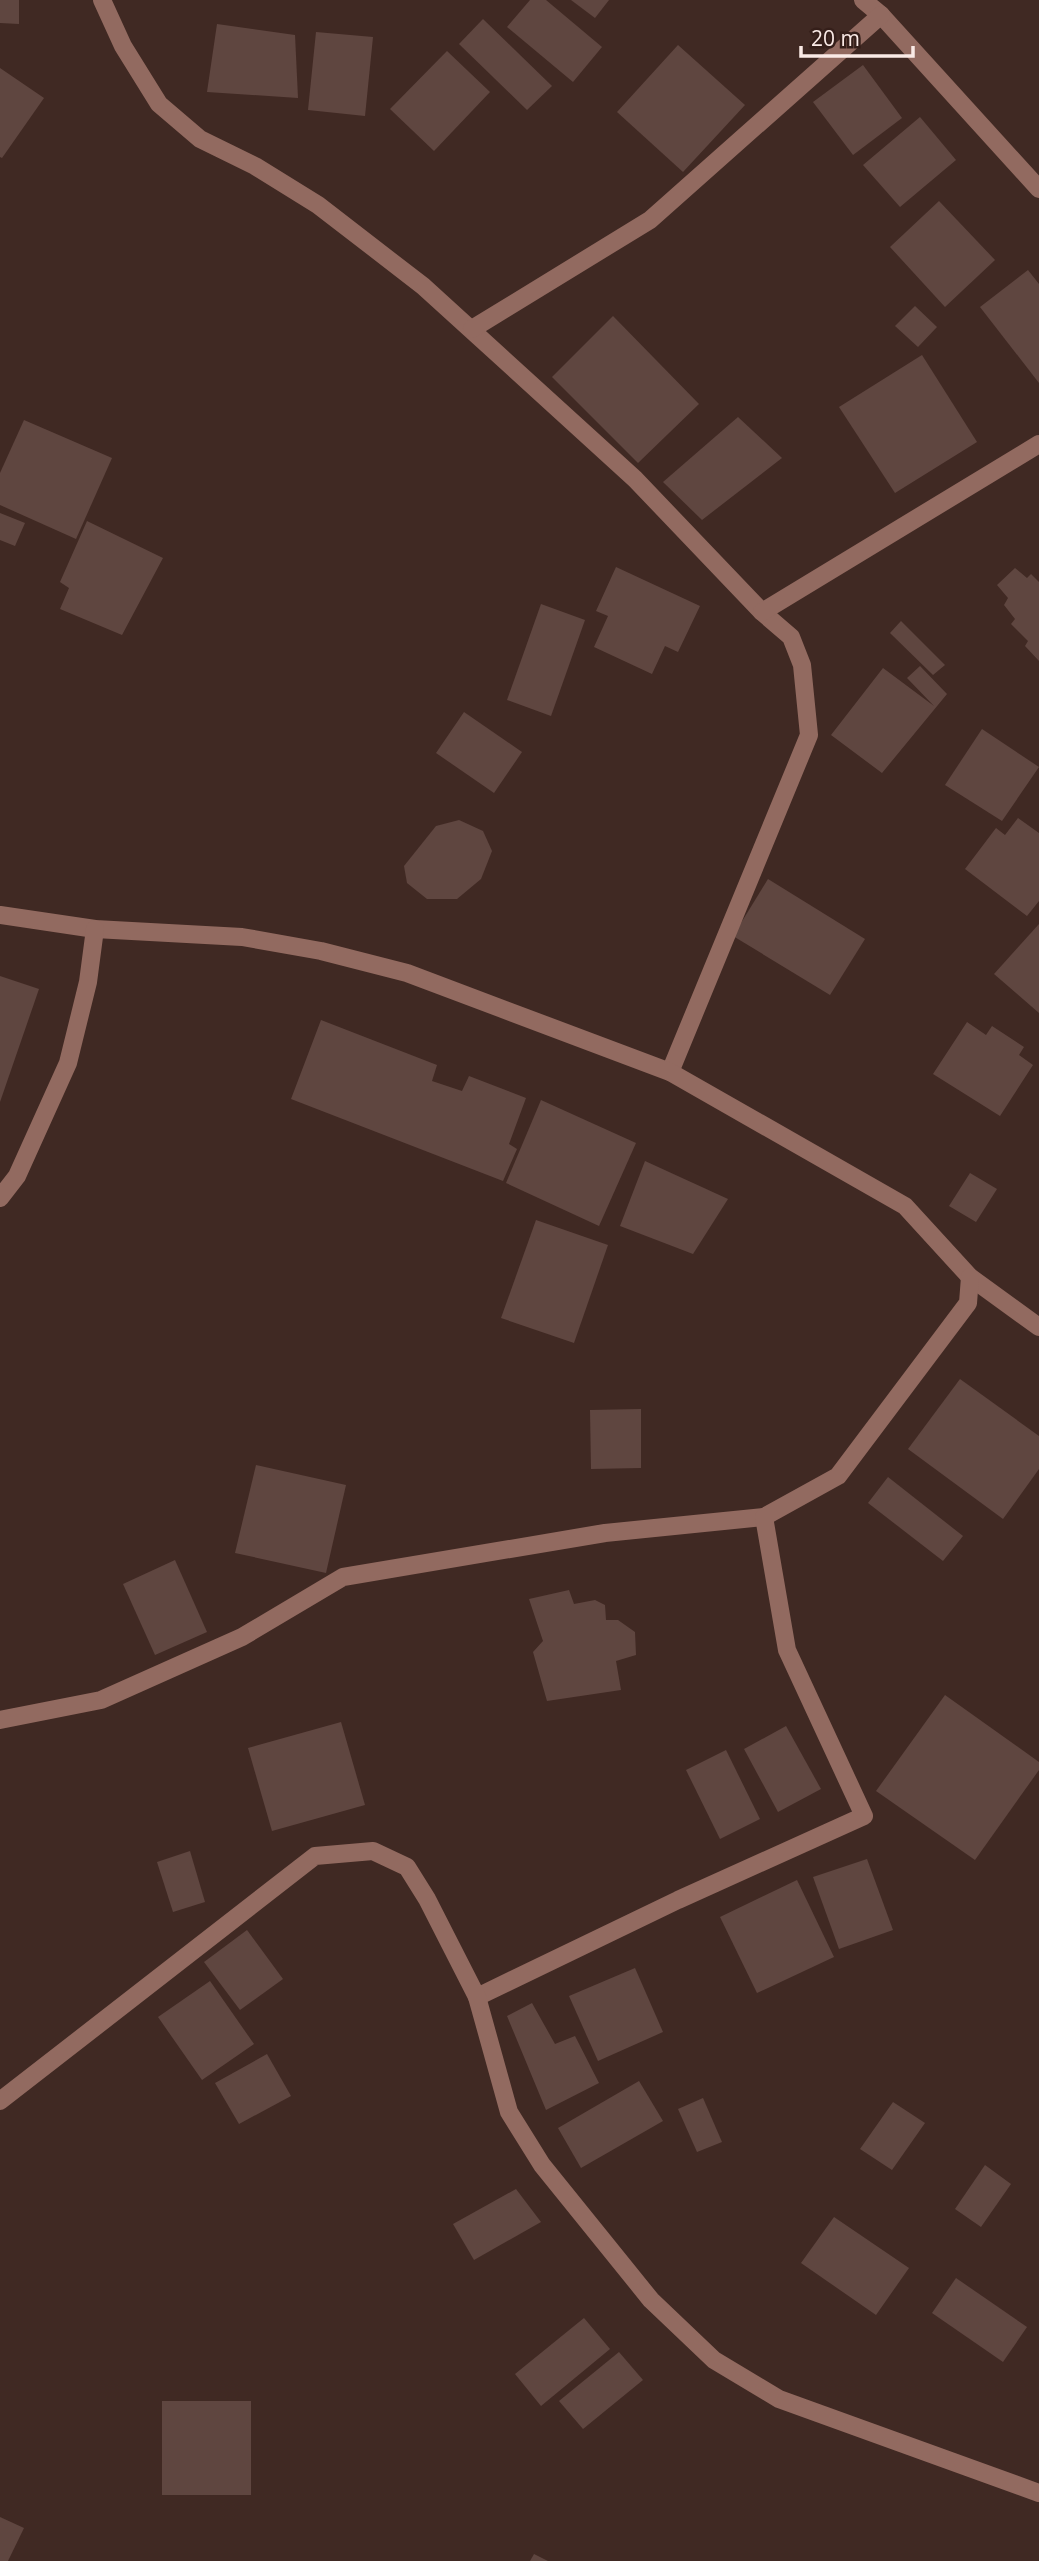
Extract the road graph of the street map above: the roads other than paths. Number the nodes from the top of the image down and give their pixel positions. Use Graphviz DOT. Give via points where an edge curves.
graph roads {
  1 [pos="102,0"];
  2 [pos="863,0"];
  3 [pos="881,15"];
  4 [pos="1039,189"];
  5 [pos="472,329"];
  6 [pos="1039,444"];
  7 [pos="762,612"];
  8 [pos="0,915"];
  9 [pos="94,929"];
  10 [pos="670,1072"];
  11 [pos="0,1198"];
  12 [pos="970,1277"];
  13 [pos="1039,1327"];
  14 [pos="764,1517"];
  15 [pos="0,1720"];
  16 [pos="477,1997"];
  17 [pos="0,2101"];
  18 [pos="1039,2493"];
  1 -- 5 [label="street" via="123,46 159,104 200,139 318,205"];
  2 -- 3 [label="street"];
  3 -- 4 [label="street"];
  3 -- 5 [label="street" via="650,220"];
  5 -- 7 [label="street" via="635,479"];
  6 -- 7 [label="street"];
  7 -- 10 [label="street" via="791,637 802,665 809,735"];
  8 -- 9 [label="street"];
  9 -- 10 [label="street" via="242,937 321,951 407,973"];
  9 -- 11 [label="street" via="88,982 68,1063 18,1176"];
  10 -- 12 [label="street" via="905,1206"];
  12 -- 13 [label="street"];
  12 -- 14 [label="street" via="968,1303 838,1476"];
  14 -- 15 [label="street" via="605,1533 343,1577 242,1637 101,1700"];
  14 -- 16 [label="street" via="787,1650 864,1816"];
  16 -- 17 [label="street" via="407,1867 373,1851 315,1856"];
  16 -- 18 [label="street" via="509,2112 542,2165 652,2300 714,2360 779,2399"];
}
